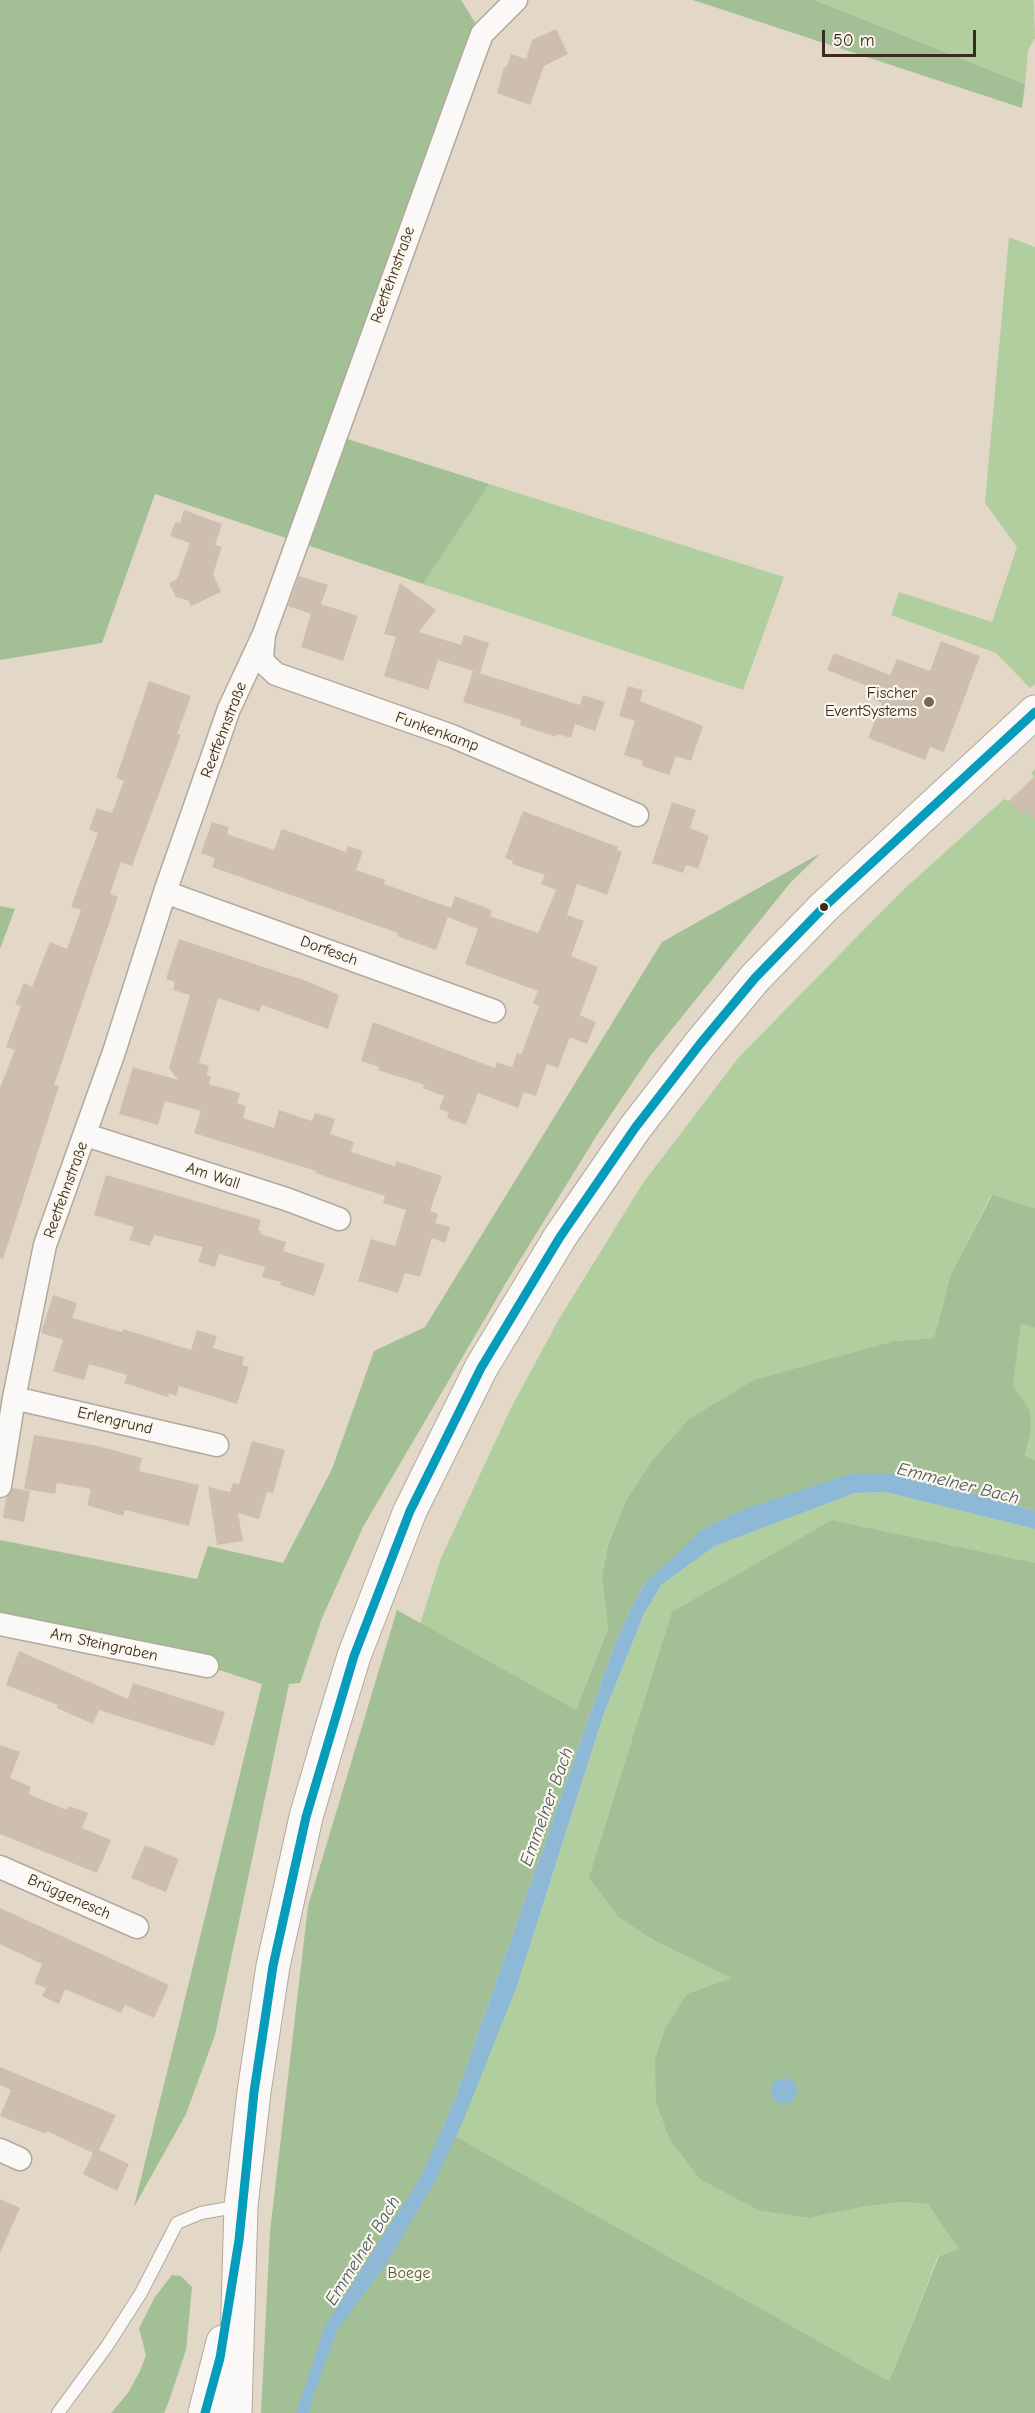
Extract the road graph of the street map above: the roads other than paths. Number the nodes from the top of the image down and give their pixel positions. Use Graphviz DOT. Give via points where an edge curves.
graph roads {
  1 [pos="516,0"];
  2 [pos="264,634"];
  3 [pos="1035,712"];
  4 [pos="637,815"];
  5 [pos="165,892"];
  6 [pos="494,1011"];
  7 [pos="86,1136"];
  8 [pos="339,1219"];
  9 [pos="14,1398"];
  10 [pos="216,1445"];
  11 [pos="0,1486"];
  12 [pos="0,1624"];
  13 [pos="207,1666"];
  14 [pos="0,1867"];
  15 [pos="137,1927"];
  16 [pos="241,2206"];
  17 [pos="239,2240"];
  18 [pos="58,2413"];
  19 [pos="205,2413"];
  20 [pos="235,2413"];
  1 -- 2 [label="street, Reetfehnstraße" via="482,34"];
  2 -- 4 [label="street, Funkenkamp" via="262,656 276,674 452,736"];
  2 -- 5 [label="street, Reetfehnstraße" via="229,709"];
  3 -- 16 [label="main road" via="824,907 755,978 635,1128 560,1237 481,1368 410,1511 354,1656 306,1817 273,1966"];
  5 -- 6 [label="street, Dorfesch"];
  5 -- 7 [label="street, Reetfehnstraße"];
  7 -- 8 [label="street, Am Wall"];
  7 -- 9 [label="street, Reetfehnstraße" via="45,1245"];
  9 -- 10 [label="street, Erlengrund"];
  9 -- 11 [label="street, Reetfehnstraße"];
  12 -- 13 [label="street, Am Steingraben"];
  14 -- 15 [label="street, Brüggenesch"];
  16 -- 17 [label="main road"];
  16 -- 18 [label="lane" via="201,2213 177,2223 141,2293"];
  17 -- 19 [label="main road" via="220,2358"];
  17 -- 20 [label="main road"];
}
